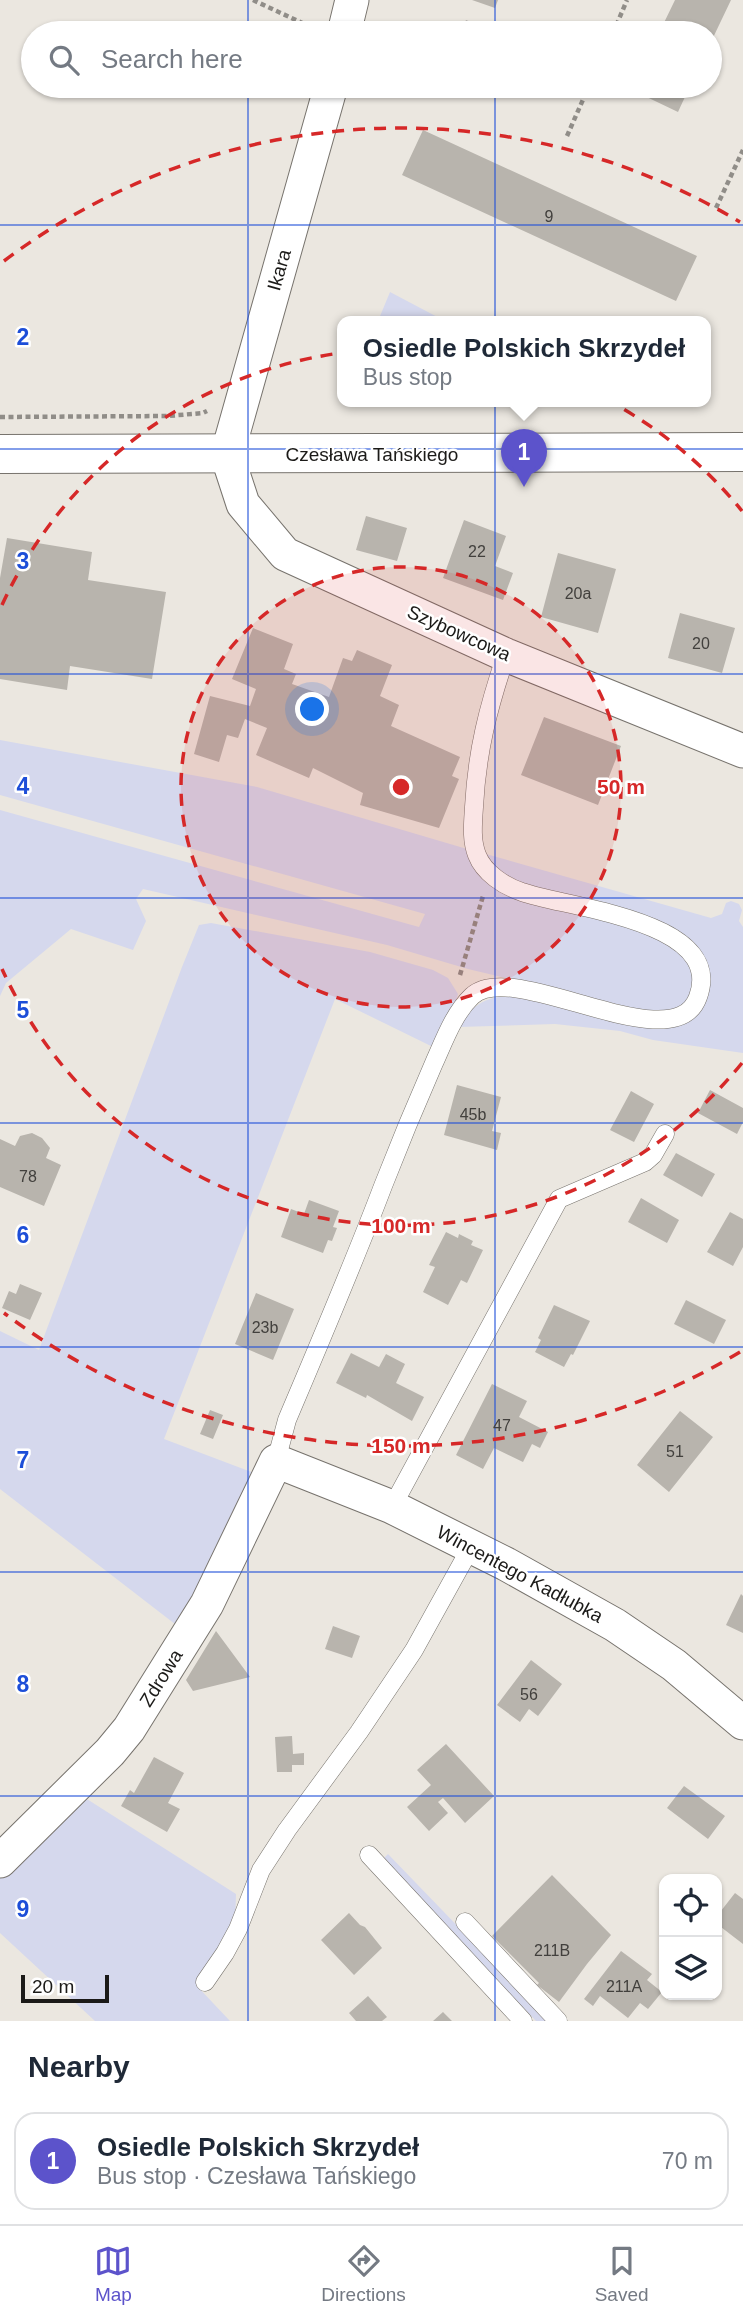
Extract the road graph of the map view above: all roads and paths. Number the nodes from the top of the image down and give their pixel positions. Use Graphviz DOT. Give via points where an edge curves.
graph roads {
  1 [pos="253,0"];
  2 [pos="352,0"];
  3 [pos="627,0"];
  4 [pos="299,21"];
  5 [pos="347,21"];
  6 [pos="618,21"];
  7 [pos="328,98"];
  8 [pos="584,98"];
  9 [pos="567,136"];
  10 [pos="743,150"];
  11 [pos="716,208"];
  12 [pos="243,401"];
  13 [pos="0,416"];
  14 [pos="743,452"];
  15 [pos="0,454"];
  16 [pos="227,455"];
  17 [pos="506,655"];
  18 [pos="743,751"];
  19 [pos="491,874"];
  20 [pos="460,976"];
  21 [pos="665,1134"];
  22 [pos="276,1461"];
  23 [pos="392,1507"];
  24 [pos="471,1547"];
  25 [pos="743,1723"];
  26 [pos="369,1855"];
  27 [pos="0,1861"];
  28 [pos="465,1922"];
  29 [pos="205,1982"];
  30 [pos="523,2021"];
  31 [pos="558,2021"];
  1 -- 4 [label="path"];
  2 -- 5 [label="street"];
  3 -- 6 [label="path"];
  7 -- 12 [label="street, Ikara"];
  8 -- 9 [label="path"];
  10 -- 11 [label="path"];
  12 -- 13 [label="path" via="224,399 203,413 167,416"];
  12 -- 16 [label="street, Ikara"];
  14 -- 16 [label="street, Czesława Tańskiego"];
  15 -- 16 [label="street, Czesława Tańskiego"];
  16 -- 17 [label="street, Szybowcowa" via="243,505 285,554"];
  17 -- 18 [label="street, Szybowcowa"];
  17 -- 19 [label="lane" via="489,704 476,765 475,847"];
  19 -- 20 [label="path"];
  19 -- 22 [label="lane" via="521,892 630,919 678,940 698,965 698,998 685,1013 659,1020 517,988 480,990 470,998 443,1042 412,1112 287,1420"];
  21 -- 23 [label="lane" via="645,1162 559,1199"];
  22 -- 23 [label="street, Wincentego Kadłubka"];
  22 -- 27 [label="street, Zdrowa" via="207,1604 129,1729"];
  23 -- 24 [label="street, Wincentego Kadłubka"];
  24 -- 25 [label="street, Wincentego Kadłubka" via="615,1625 674,1665"];
  24 -- 29 [label="lane" via="414,1650 261,1870 238,1929"];
  26 -- 30 [label="lane"];
  28 -- 31 [label="lane"];
}
